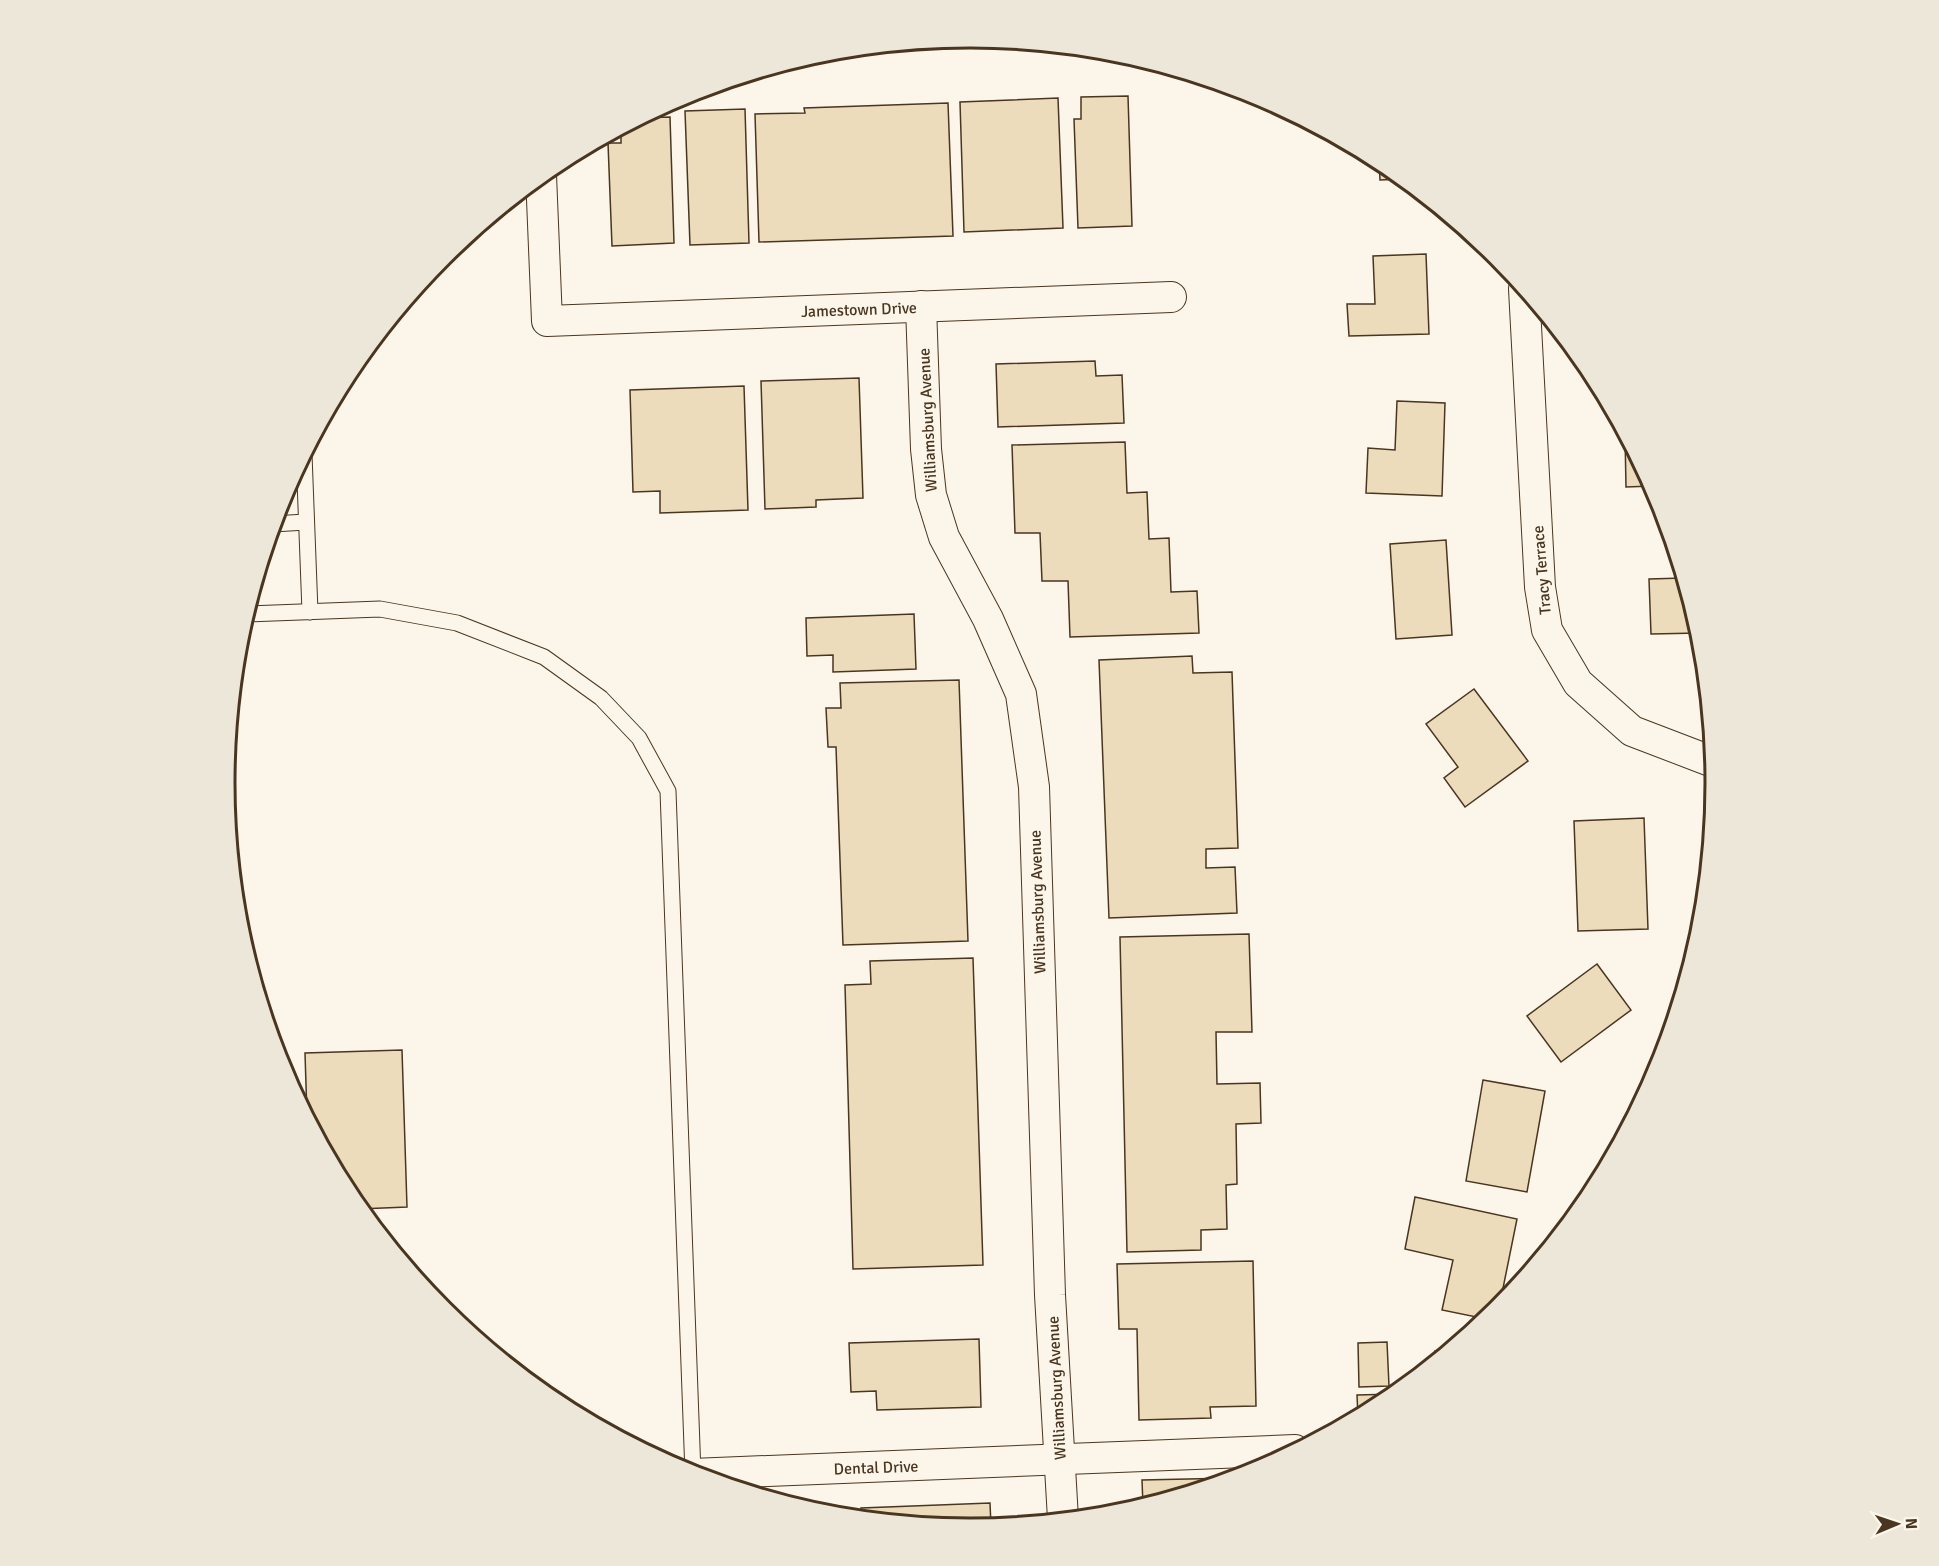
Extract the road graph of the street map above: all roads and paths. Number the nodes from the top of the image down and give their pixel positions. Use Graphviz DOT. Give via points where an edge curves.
graph roads {
  1 [pos="541,186"];
  2 [pos="1171,297"];
  3 [pos="1525,301"];
  4 [pos="921,306"];
  5 [pos="304,470"];
  6 [pos="306,522"];
  7 [pos="282,523"];
  8 [pos="310,612"];
  9 [pos="255,614"];
  10 [pos="1704,759"];
  11 [pos="1276,1451"];
  12 [pos="1060,1460"];
  13 [pos="692,1463"];
  14 [pos="717,1473"];
  15 [pos="1063,1512"];
  1 -- 4 [label="street, Jamestown Drive" via="547,321"];
  2 -- 4 [label="street, Jamestown Drive"];
  3 -- 10 [label="street, Tracy Terrace" via="1540,587 1547,630 1578,683 1632,731"];
  4 -- 12 [label="street, Williamsburg Avenue" via="931,495 944,537 988,619 1021,694 1034,787 1050,1295"];
  5 -- 6 [label="lane"];
  6 -- 7 [label="lane"];
  6 -- 8 [label="lane"];
  8 -- 9 [label="lane"];
  8 -- 13 [label="lane" via="381,609 457,623 544,657 601,698 639,738 668,791"];
  11 -- 12 [label="street, Dental Drive"];
  12 -- 14 [label="street, Dental Drive"];
  12 -- 15 [label="street, Williamsburg Avenue"];
}
